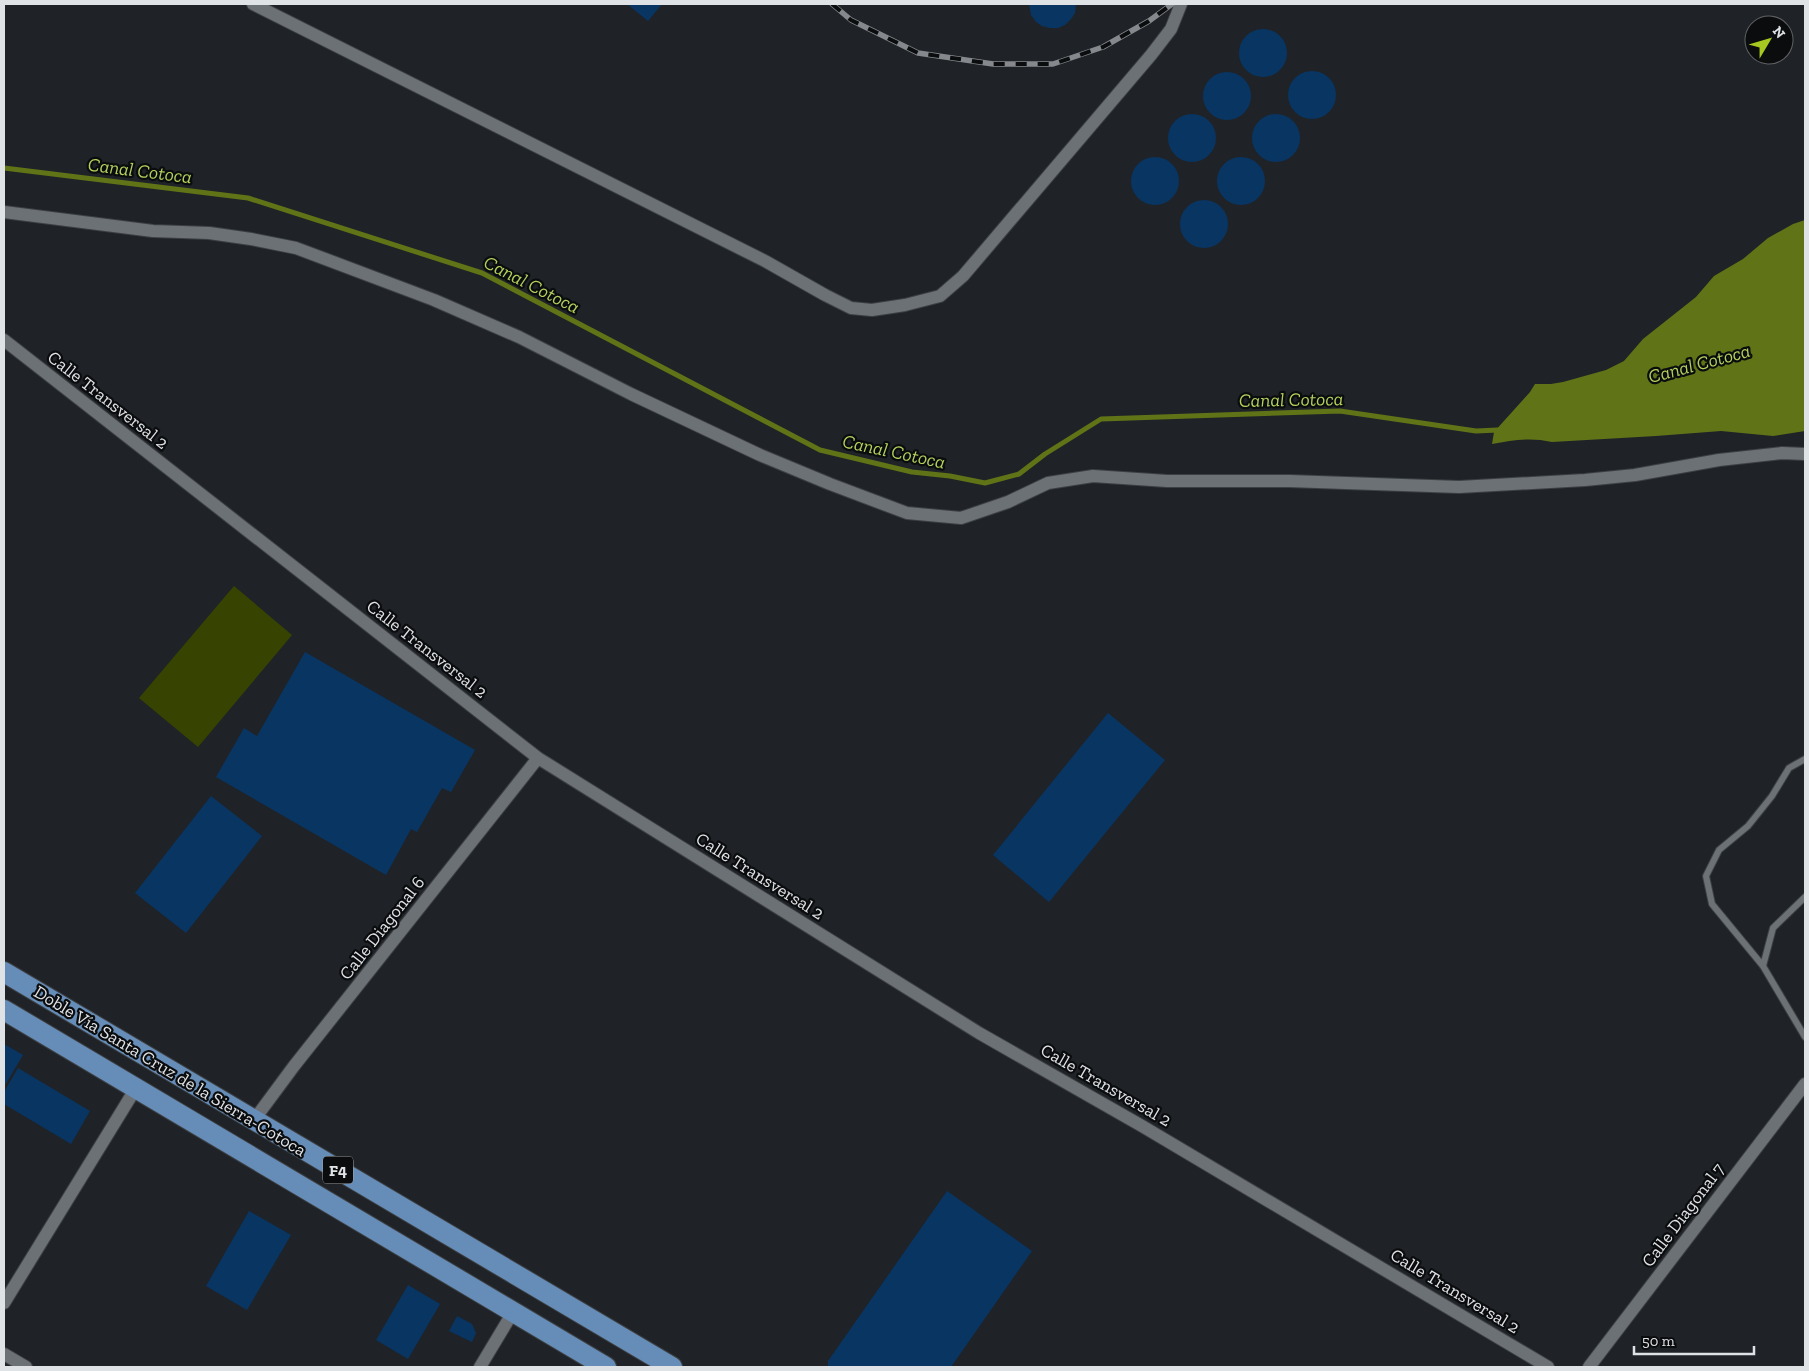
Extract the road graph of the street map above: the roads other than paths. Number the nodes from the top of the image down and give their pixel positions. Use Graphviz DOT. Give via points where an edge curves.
graph roads {
  1 [pos="253,4"];
  2 [pos="1181,4"];
  3 [pos="4,212"];
  4 [pos="4,340"];
  5 [pos="1805,454"];
  6 [pos="538,758"];
  7 [pos="1805,759"];
  8 [pos="1805,897"];
  9 [pos="1764,966"];
  10 [pos="4,972"];
  11 [pos="4,1010"];
  12 [pos="1805,1037"];
  13 [pos="1805,1084"];
  14 [pos="136,1088"];
  15 [pos="254,1120"];
  16 [pos="4,1303"];
  17 [pos="513,1312"];
  18 [pos="4,1354"];
  19 [pos="26,1367"];
  20 [pos="480,1367"];
  21 [pos="606,1367"];
  22 [pos="672,1367"];
  23 [pos="1548,1367"];
  24 [pos="1589,1367"];
  1 -- 2 [label="street" via="765,261 851,308 872,310 940,296 963,276 1151,55 1171,29"];
  3 -- 5 [label="street" via="153,231 209,233 296,248 519,336 760,455 907,512 961,518 1008,502 1048,483 1093,476 1167,481 1289,481 1459,487 1585,480 1719,460 1782,453"];
  4 -- 6 [label="street, Calle Transversal 2"];
  6 -- 15 [label="street, Calle Diagonal 6"];
  6 -- 23 [label="street, Calle Transversal 2" via="979,1033"];
  7 -- 9 [label="lane" via="1789,768 1748,826 1719,850 1706,876 1712,904"];
  8 -- 9 [label="lane" via="1773,928"];
  9 -- 12 [label="lane"];
  10 -- 15 [label="highway, Doble Vía Santa Cruz de la Sierra-Cotoca / F4"];
  11 -- 14 [label="highway, Doble Vía Santa Cruz de la Sierra-Cotoca / F4"];
  13 -- 24 [label="street, Calle Diagonal 7"];
  14 -- 16 [label="street"];
  14 -- 17 [label="highway, Doble Vía Santa Cruz de la Sierra-Cotoca / F4"];
  15 -- 22 [label="highway, Doble Vía Santa Cruz de la Sierra-Cotoca / F4"];
  17 -- 20 [label="street"];
  17 -- 21 [label="highway, Doble Vía Santa Cruz de la Sierra-Cotoca / F4"];
  18 -- 19 [label="street"];
}
